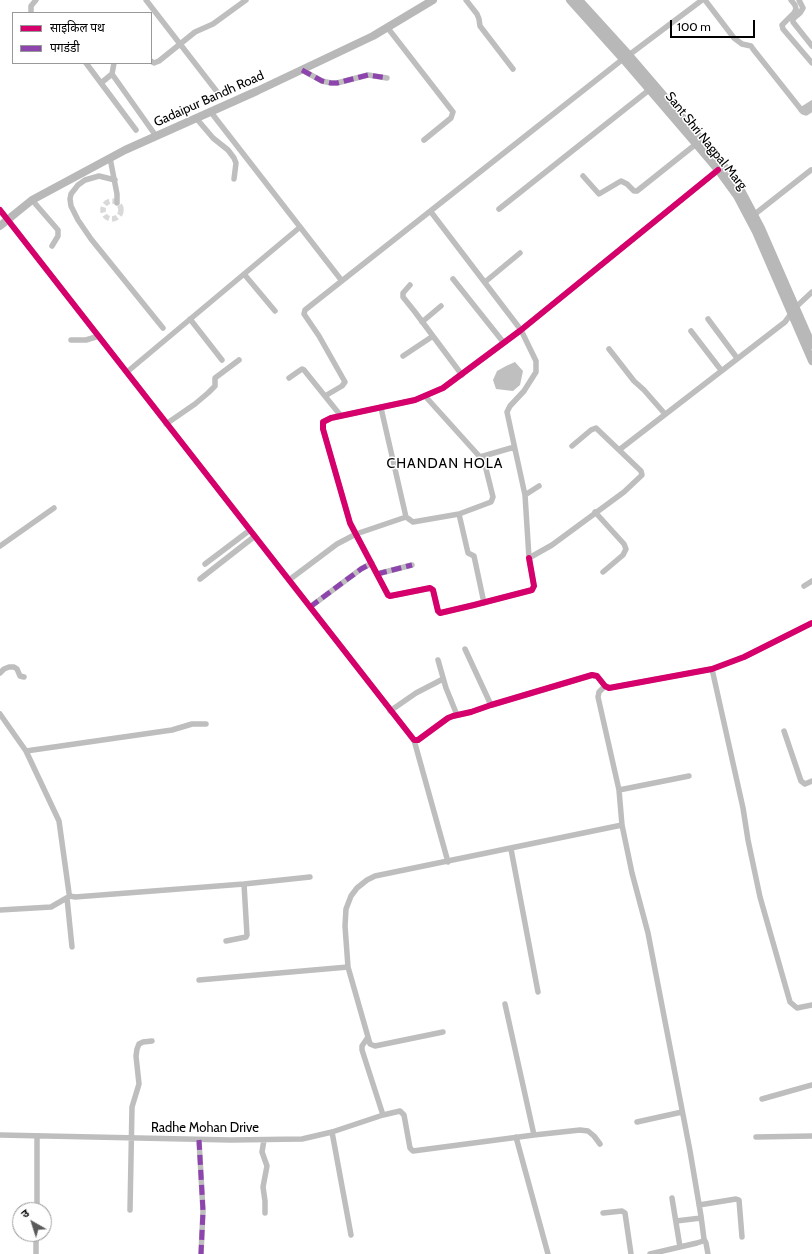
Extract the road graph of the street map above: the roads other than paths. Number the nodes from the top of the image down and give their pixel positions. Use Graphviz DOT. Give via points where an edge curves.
graph roads {
  1 [pos="36,0"];
  2 [pos="146,0"];
  3 [pos="246,0"];
  4 [pos="433,0"];
  5 [pos="466,0"];
  6 [pos="570,0"];
  7 [pos="579,0"];
  8 [pos="703,0"];
  9 [pos="791,0"];
  10 [pos="799,0"];
  11 [pos="31,12"];
  12 [pos="387,27"];
  13 [pos="180,44"];
  14 [pos="812,46"];
  15 [pos="626,57"];
  16 [pos="152,62"];
  17 [pos="812,63"];
  18 [pos="87,64"];
  19 [pos="114,64"];
  20 [pos="513,69"];
  21 [pos="302,70"];
  22 [pos="112,74"];
  23 [pos="388,78"];
  24 [pos="101,83"];
  25 [pos="649,90"];
  26 [pos="218,93"];
  27 [pos="812,102"];
  28 [pos="812,109"];
  29 [pos="802,110"];
  30 [pos="210,111"];
  31 [pos="196,118"];
  32 [pos="136,130"];
  33 [pos="156,136"];
  34 [pos="424,140"];
  35 [pos="696,144"];
  36 [pos="110,158"];
  37 [pos="718,170"];
  38 [pos="811,170"];
  39 [pos="583,176"];
  40 [pos="234,179"];
  41 [pos="114,180"];
  42 [pos="32,200"];
  43 [pos="117,203"];
  44 [pos="499,209"];
  45 [pos="0,210"];
  46 [pos="431,212"];
  47 [pos="755,214"];
  48 [pos="8,220"];
  49 [pos="0,226"];
  50 [pos="299,228"];
  51 [pos="52,246"];
  52 [pos="520,253"];
  53 [pos="244,274"];
  54 [pos="453,280"];
  55 [pos="342,281"];
  56 [pos="484,282"];
  57 [pos="410,285"];
  58 [pos="812,292"];
  59 [pos="441,306"];
  60 [pos="793,310"];
  61 [pos="275,311"];
  62 [pos="190,319"];
  63 [pos="708,319"];
  64 [pos="422,322"];
  65 [pos="163,328"];
  66 [pos="521,330"];
  67 [pos="691,331"];
  68 [pos="99,336"];
  69 [pos="433,336"];
  70 [pos="71,340"];
  71 [pos="504,343"];
  72 [pos="812,345"];
  73 [pos="609,349"];
  74 [pos="403,356"];
  75 [pos="737,358"];
  76 [pos="222,360"];
  77 [pos="239,360"];
  78 [pos="812,361"];
  79 [pos="721,370"];
  80 [pos="127,372"];
  81 [pos="462,375"];
  82 [pos="289,378"];
  83 [pos="325,396"];
  84 [pos="425,396"];
  85 [pos="381,408"];
  86 [pos="665,414"];
  87 [pos="341,416"];
  88 [pos="166,424"];
  89 [pos="572,446"];
  90 [pos="515,449"];
  91 [pos="619,450"];
  92 [pos="483,457"];
  93 [pos="538,486"];
  94 [pos="525,495"];
  95 [pos="54,508"];
  96 [pos="595,512"];
  97 [pos="459,514"];
  98 [pos="406,517"];
  99 [pos="250,530"];
  100 [pos="356,534"];
  101 [pos="255,536"];
  102 [pos="0,546"];
  103 [pos="529,558"];
  104 [pos="372,563"];
  105 [pos="205,564"];
  106 [pos="412,565"];
  107 [pos="603,572"];
  108 [pos="377,574"];
  109 [pos="200,579"];
  110 [pos="290,580"];
  111 [pos="812,581"];
  112 [pos="804,586"];
  113 [pos="484,603"];
  114 [pos="310,607"];
  115 [pos="812,623"];
  116 [pos="465,649"];
  117 [pos="438,660"];
  118 [pos="712,669"];
  119 [pos="0,673"];
  120 [pos="24,678"];
  121 [pos="443,679"];
  122 [pos="605,686"];
  123 [pos="490,705"];
  124 [pos="390,711"];
  125 [pos="0,714"];
  126 [pos="457,715"];
  127 [pos="206,724"];
  128 [pos="784,731"];
  129 [pos="414,740"];
  130 [pos="26,751"];
  131 [pos="689,776"];
  132 [pos="812,781"];
  133 [pos="619,790"];
  134 [pos="622,826"];
  135 [pos="511,848"];
  136 [pos="448,862"];
  137 [pos="310,877"];
  138 [pos="244,884"];
  139 [pos="69,897"];
  140 [pos="0,910"];
  141 [pos="226,941"];
  142 [pos="72,947"];
  143 [pos="348,967"];
  144 [pos="199,980"];
  145 [pos="538,992"];
  146 [pos="505,1004"];
  147 [pos="812,1005"];
  148 [pos="443,1032"];
  149 [pos="368,1038"];
  150 [pos="152,1041"];
  151 [pos="812,1085"];
  152 [pos="762,1099"];
  153 [pos="682,1112"];
  154 [pos="383,1115"];
  155 [pos="637,1122"];
  156 [pos="332,1132"];
  157 [pos="0,1135"];
  158 [pos="534,1135"];
  159 [pos="37,1136"];
  160 [pos="812,1136"];
  161 [pos="516,1137"];
  162 [pos="756,1137"];
  163 [pos="133,1138"];
  164 [pos="199,1140"];
  165 [pos="264,1140"];
  166 [pos="600,1144"];
  167 [pos="672,1198"];
  168 [pos="37,1202"];
  169 [pos="699,1205"];
  170 [pos="130,1210"];
  171 [pos="265,1213"];
  172 [pos="603,1213"];
  173 [pos="701,1218"];
  174 [pos="676,1221"];
  175 [pos="351,1235"];
  176 [pos="742,1237"];
  177 [pos="704,1239"];
  178 [pos="36,1242"];
  179 [pos="680,1247"];
  180 [pos="36,1254"];
  181 [pos="201,1254"];
  182 [pos="548,1254"];
  183 [pos="631,1254"];
  184 [pos="650,1254"];
  185 [pos="708,1254"];
  1 -- 11 [label="street" via="31,6"];
  2 -- 13 [label="street"];
  3 -- 13 [label="street"];
  4 -- 12 [label="main road, Gadaipur Bandh Road"];
  5 -- 20 [label="street" via="477,14 480,26"];
  6 -- 15 [label="main road, Sant Shri Nagpal Marg"];
  7 -- 15 [label="main road, Sant Shri Nagpal Marg"];
  8 -- 15 [label="street"];
  8 -- 29 [label="street" via="734,38 754,49"];
  9 -- 17 [label="street" via="796,9 782,25 783,29"];
  10 -- 14 [label="street" via="803,8 793,22"];
  12 -- 21 [label="main road, Gadaipur Bandh Road"];
  12 -- 34 [label="street" via="453,112 451,118"];
  13 -- 16 [label="street" via="159,61"];
  13 -- 26 [label="street"];
  15 -- 25 [label="main road, Sant Shri Nagpal Marg"];
  15 -- 46 [label="street"];
  15 -- 47 [label="main road, Sant Shri Nagpal Marg" via="724,166"];
  18 -- 24 [label="street"];
  19 -- 22 [label="street"];
  21 -- 23 [label="street" via="331,83 368,75"];
  21 -- 30 [label="main road, Gadaipur Bandh Road"];
  22 -- 24 [label="street"];
  22 -- 33 [label="street"];
  24 -- 32 [label="street"];
  25 -- 35 [label="main road, Sant Shri Nagpal Marg"];
  25 -- 44 [label="street"];
  27 -- 29 [label="street"];
  28 -- 29 [label="street" via="806,113"];
  30 -- 31 [label="main road, Gadaipur Bandh Road"];
  30 -- 50 [label="street"];
  31 -- 33 [label="main road, Gadaipur Bandh Road"];
  31 -- 40 [label="street" via="234,158"];
  33 -- 36 [label="main road, Gadaipur Bandh Road"];
  35 -- 37 [label="main road, Sant Shri Nagpal Marg"];
  35 -- 39 [label="street" via="636,192 621,181 599,194"];
  36 -- 41 [label="street"];
  36 -- 42 [label="main road, Gadaipur Bandh Road"];
  37 -- 60 [label="main road, Sant Shri Nagpal Marg" via="748,214"];
  37 -- 66 [label="street"];
  38 -- 47 [label="street"];
  41 -- 43 [label="street"];
  41 -- 65 [label="street" via="99,176 85,180 71,194 71,206 91,239"];
  42 -- 48 [label="main road, Gadaipur Bandh Road"];
  42 -- 51 [label="street" via="58,230 58,236"];
  45 -- 48 [label="street"];
  46 -- 55 [label="street"];
  46 -- 56 [label="street"];
  47 -- 60 [label="main road, Sant Shri Nagpal Marg" via="779,266"];
  48 -- 49 [label="main road, Gadaipur Bandh Road"];
  48 -- 68 [label="street"];
  50 -- 53 [label="street"];
  50 -- 55 [label="street"];
  52 -- 56 [label="street"];
  53 -- 61 [label="street"];
  53 -- 62 [label="street"];
  54 -- 71 [label="street"];
  55 -- 83 [label="street" via="304,312 345,382"];
  56 -- 66 [label="street"];
  57 -- 64 [label="street" via="402,297"];
  58 -- 60 [label="street"];
  59 -- 64 [label="street"];
  60 -- 72 [label="main road, Sant Shri Nagpal Marg"];
  60 -- 75 [label="street" via="779,326"];
  60 -- 78 [label="main road, Sant Shri Nagpal Marg"];
  62 -- 76 [label="street"];
  62 -- 80 [label="street"];
  63 -- 75 [label="street"];
  64 -- 69 [label="street"];
  66 -- 71 [label="street"];
  66 -- 90 [label="street" via="536,361 536,369 524,391 507,412"];
  67 -- 79 [label="street"];
  68 -- 70 [label="street" via="86,340"];
  68 -- 80 [label="street"];
  69 -- 74 [label="street"];
  69 -- 81 [label="street"];
  71 -- 81 [label="street"];
  73 -- 86 [label="street"];
  75 -- 79 [label="street"];
  77 -- 88 [label="street" via="216,378 215,386 208,393"];
  79 -- 86 [label="street"];
  80 -- 88 [label="street"];
  81 -- 84 [label="street"];
  82 -- 83 [label="street" via="304,370"];
  83 -- 87 [label="street"];
  84 -- 85 [label="street"];
  84 -- 92 [label="street" via="478,456"];
  85 -- 87 [label="street"];
  85 -- 98 [label="street"];
  86 -- 91 [label="street"];
  87 -- 100 [label="street" via="328,419 322,425 349,520"];
  88 -- 99 [label="street"];
  89 -- 91 [label="street" via="596,428"];
  90 -- 92 [label="street"];
  90 -- 94 [label="street"];
  91 -- 96 [label="street" via="642,475 624,492"];
  92 -- 97 [label="street" via="493,497 491,502"];
  93 -- 94 [label="street"];
  94 -- 103 [label="street"];
  95 -- 102 [label="street"];
  96 -- 103 [label="street" via="552,545"];
  96 -- 107 [label="street" via="626,549 623,555"];
  97 -- 98 [label="street" via="413,522"];
  97 -- 113 [label="street" via="468,553 474,556"];
  98 -- 100 [label="street"];
  99 -- 101 [label="street"];
  99 -- 105 [label="street"];
  100 -- 104 [label="street"];
  100 -- 110 [label="street" via="337,544"];
  101 -- 109 [label="street"];
  101 -- 110 [label="street"];
  103 -- 113 [label="street" via="533,588"];
  104 -- 108 [label="street"];
  104 -- 114 [label="street"];
  106 -- 108 [label="street"];
  108 -- 113 [label="street" via="389,596 431,588 440,613"];
  110 -- 114 [label="street"];
  111 -- 112 [label="street"];
  114 -- 124 [label="street"];
  115 -- 118 [label="street" via="744,657"];
  116 -- 123 [label="street"];
  117 -- 121 [label="street"];
  118 -- 122 [label="street" via="609,688"];
  118 -- 147 [label="street" via="760,897 790,1002 797,1008"];
  119 -- 120 [label="street" via="4,669 14,667"];
  121 -- 124 [label="street"];
  121 -- 126 [label="street"];
  122 -- 123 [label="street" via="597,676 592,675"];
  122 -- 133 [label="street" via="598,697"];
  123 -- 126 [label="street"];
  124 -- 129 [label="street"];
  125 -- 130 [label="street"];
  126 -- 129 [label="street" via="448,718 418,740"];
  127 -- 130 [label="street" via="192,724 172,730"];
  128 -- 132 [label="street" via="801,781 805,784"];
  129 -- 136 [label="street"];
  130 -- 139 [label="street" via="59,821"];
  131 -- 133 [label="street"];
  133 -- 134 [label="street"];
  134 -- 135 [label="street"];
  134 -- 153 [label="street" via="648,934"];
  135 -- 136 [label="street"];
  135 -- 145 [label="street"];
  136 -- 143 [label="street" via="375,876 357,888 346,908"];
  137 -- 138 [label="street"];
  138 -- 139 [label="street"];
  138 -- 141 [label="street" via="248,932 246,937"];
  139 -- 140 [label="street" via="51,907"];
  139 -- 142 [label="street"];
  143 -- 144 [label="street"];
  143 -- 149 [label="street"];
  146 -- 158 [label="street"];
  148 -- 149 [label="street" via="375,1046 370,1044"];
  149 -- 154 [label="street" via="362,1050"];
  150 -- 163 [label="street" via="139,1044 136,1049 135,1062 139,1084 132,1106"];
  151 -- 152 [label="street"];
  153 -- 155 [label="street"];
  153 -- 169 [label="street"];
  154 -- 156 [label="street, Radhe Mohan Drive"];
  154 -- 161 [label="street, Radhe Mohan Drive" via="400,1111 404,1115 410,1149 413,1151"];
  156 -- 165 [label="street, Radhe Mohan Drive" via="302,1139"];
  156 -- 175 [label="street"];
  157 -- 159 [label="street, Radhe Mohan Drive"];
  158 -- 161 [label="street"];
  158 -- 166 [label="street" via="584,1130 596,1137"];
  159 -- 163 [label="street, Radhe Mohan Drive"];
  159 -- 168 [label="street"];
  160 -- 162 [label="street"];
  161 -- 182 [label="street"];
  163 -- 164 [label="street, Radhe Mohan Drive"];
  163 -- 170 [label="street"];
  164 -- 165 [label="street, Radhe Mohan Drive"];
  164 -- 181 [label="street" via="203,1211"];
  165 -- 171 [label="street" via="262,1152 267,1166 263,1183"];
  167 -- 174 [label="street"];
  169 -- 173 [label="street"];
  169 -- 176 [label="street" via="739,1200"];
  172 -- 183 [label="street" via="625,1213"];
  173 -- 174 [label="street"];
  173 -- 177 [label="street"];
  174 -- 179 [label="street"];
  177 -- 179 [label="street"];
  177 -- 185 [label="street"];
  178 -- 180 [label="street"];
  179 -- 184 [label="street"];
}
